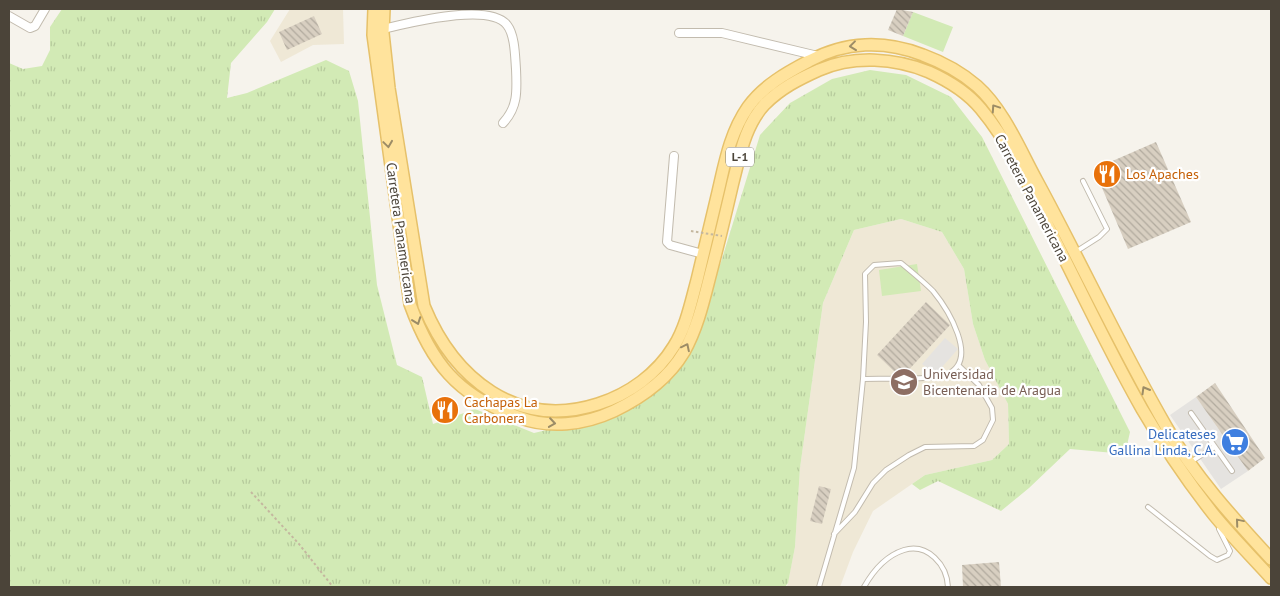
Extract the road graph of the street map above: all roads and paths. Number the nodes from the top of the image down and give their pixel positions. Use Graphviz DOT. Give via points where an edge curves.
graph roads {
  1 [pos="45,9"];
  2 [pos="374,9"];
  3 [pos="384,9"];
  4 [pos="9,16"];
  5 [pos="383,29"];
  6 [pos="679,32"];
  7 [pos="818,56"];
  8 [pos="503,123"];
  9 [pos="674,156"];
  10 [pos="1083,181"];
  11 [pos="691,232"];
  12 [pos="722,236"];
  13 [pos="1075,252"];
  14 [pos="703,254"];
  15 [pos="958,365"];
  16 [pos="863,379"];
  17 [pos="1190,413"];
  18 [pos="1213,448"];
  19 [pos="1190,462"];
  20 [pos="1232,471"];
  21 [pos="251,492"];
  22 [pos="1148,506"];
  23 [pos="1213,513"];
  24 [pos="832,536"];
  25 [pos="1271,559"];
  26 [pos="1271,578"];
  27 [pos="334,587"];
  28 [pos="819,587"];
  29 [pos="864,587"];
  30 [pos="948,587"];
  1 -- 4 [label="street" via="30,28"];
  2 -- 23 [label="main road, Carretera Panamericana / L-1, one-way" via="373,35 410,304 420,332 441,368 459,385 491,406 521,419 562,425 586,422 639,397 661,380 683,354 700,317 743,143 758,114 789,84 828,66 851,61 894,61 956,85 990,121 1026,181 1142,408"];
  3 -- 5 [label="main road, Carretera Panamericana / L-1"];
  5 -- 8 [label="street" via="430,19 473,15 491,15 500,19 508,26 515,51 516,71 516,104"];
  5 -- 14 [label="main road, Carretera Panamericana / L-1" via="389,88 424,306 435,333 455,361 486,388 512,403 566,412 613,400 636,386 656,370 676,344 689,311"];
  6 -- 7 [label="street" via="722,33"];
  13 -- 7 [label="main road, Carretera Panamericana / L-1, one-way" via="1002,120 977,86 944,64 899,47 851,45"];
  7 -- 14 [label="main road, Carretera Panamericana / L-1" via="770,85 742,117 732,136"];
  9 -- 14 [label="street" via="667,242"];
  10 -- 13 [label="lane" via="1107,229"];
  11 -- 12 [label="path, bridge"];
  19 -- 13 [label="main road, Carretera Panamericana / L-1, one-way" via="1137,375"];
  15 -- 16 [label="lane" via="947,374"];
  15 -- 16 [label="lane" via="962,352 960,338 934,292 901,263 874,265 865,274"];
  15 -- 24 [label="lane" via="979,386 992,408 993,420 983,440 974,446 925,447 909,455 873,483 854,512"];
  16 -- 24 [label="lane" via="854,468"];
  17 -- 18 [label="lane"];
  18 -- 19 [label="lane"];
  18 -- 20 [label="lane"];
  25 -- 19 [label="main road, Carretera Panamericana / L-1, one-way"];
  21 -- 27 [label="path"];
  22 -- 23 [label="lane" via="1217,560 1230,551"];
  23 -- 26 [label="main road, Carretera Panamericana / L-1"];
  24 -- 28 [label="lane"];
  29 -- 30 [label="lane" via="879,565 904,550 926,551 938,560 947,575"];
}
